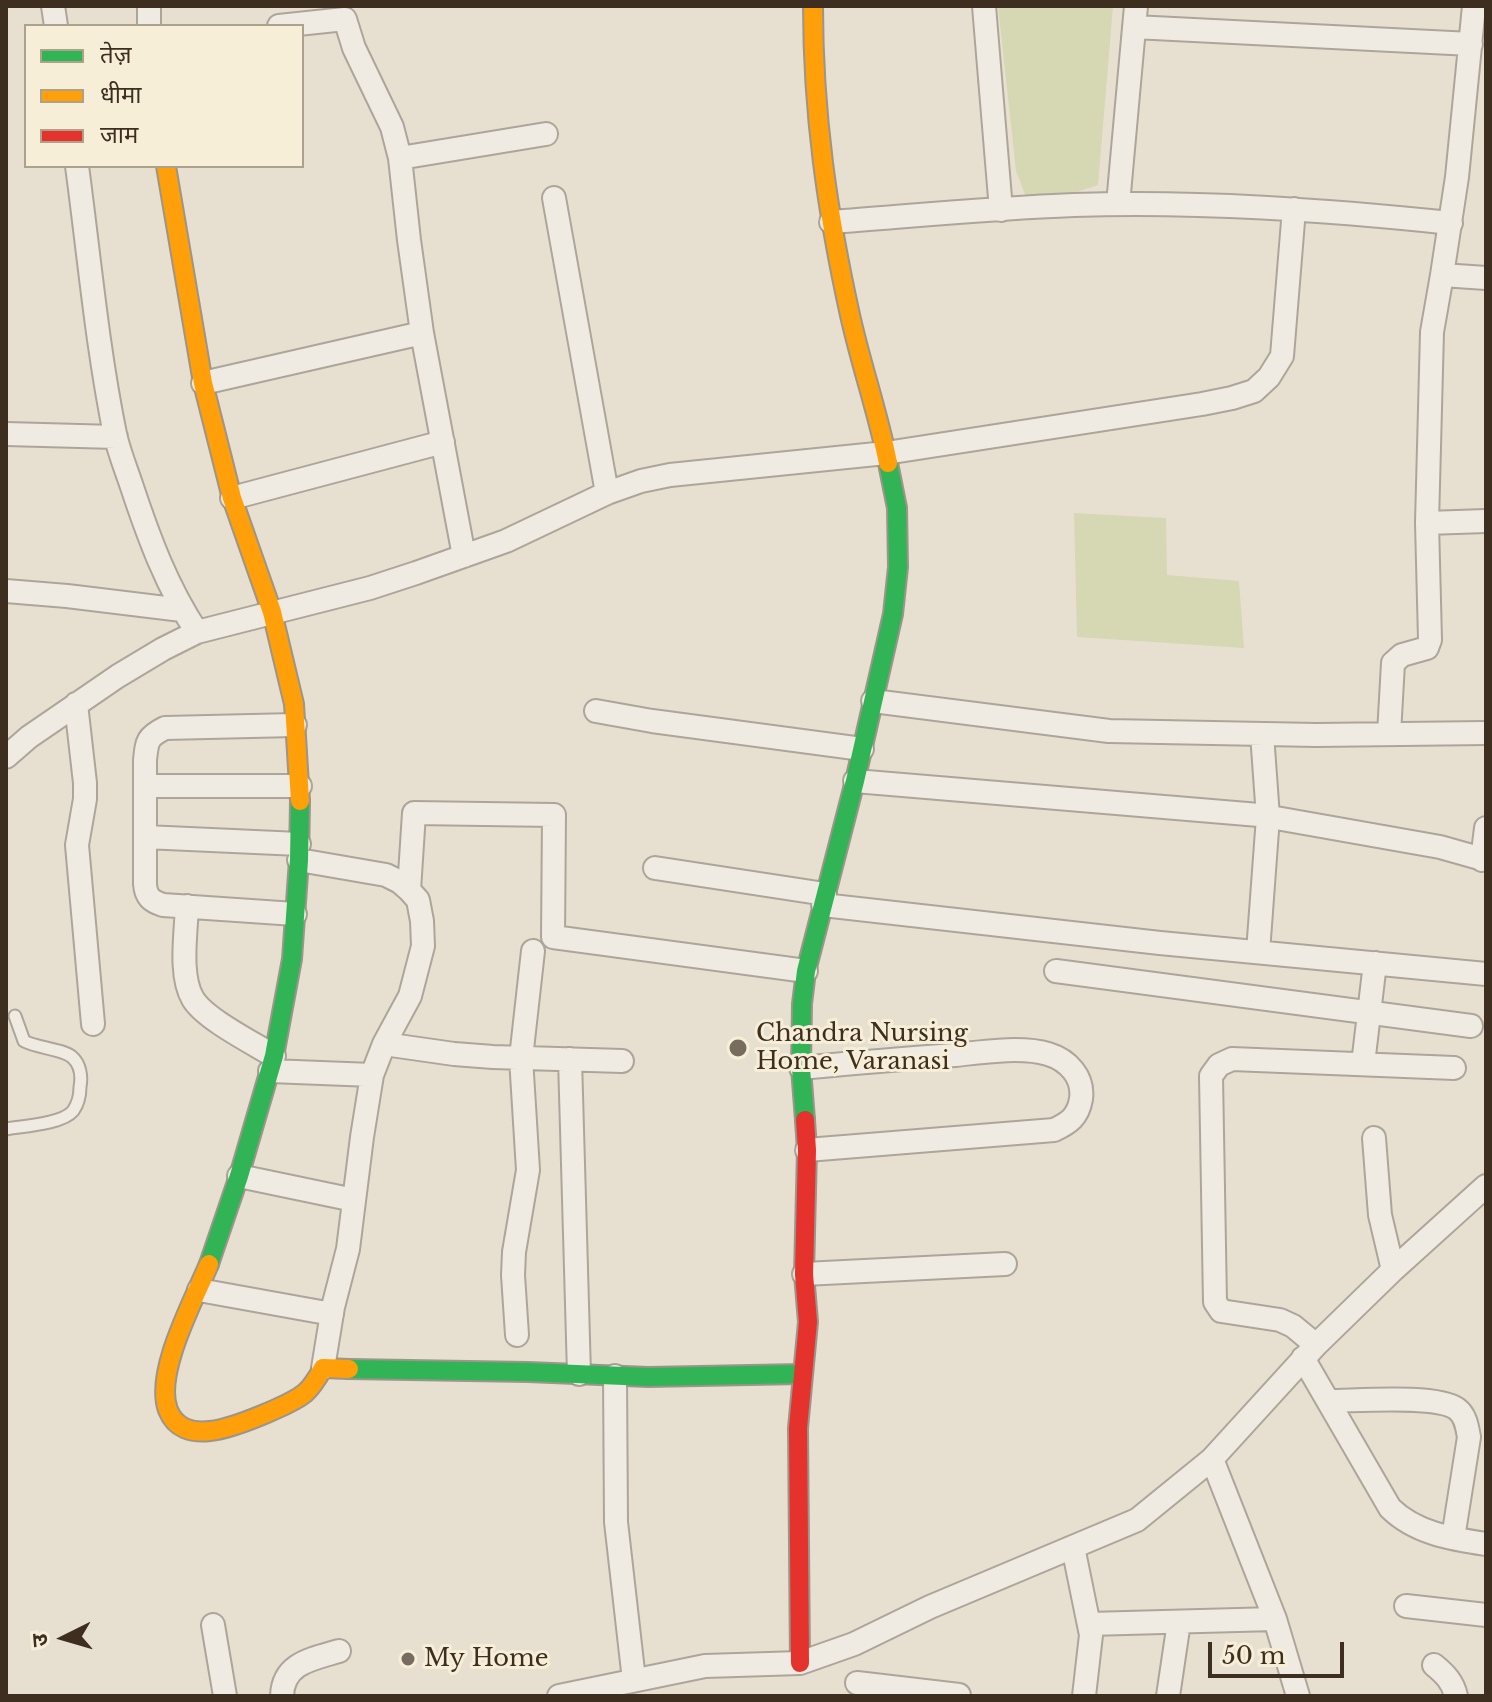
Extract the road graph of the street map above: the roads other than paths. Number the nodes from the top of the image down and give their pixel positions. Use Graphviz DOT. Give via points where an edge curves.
graph roads {
  1 [pos="813,6"];
  2 [pos="984,6"];
  3 [pos="1474,6"];
  4 [pos="346,13"];
  5 [pos="1135,17"];
  6 [pos="289,24"];
  7 [pos="1471,44"];
  8 [pos="546,134"];
  9 [pos="400,158"];
  10 [pos="77,168"];
  11 [pos="166,168"];
  12 [pos="554,198"];
  13 [pos="1118,204"];
  14 [pos="1294,209"];
  15 [pos="1001,210"];
  16 [pos="831,222"];
  17 [pos="1451,223"];
  18 [pos="1442,275"];
  19 [pos="1486,278"];
  20 [pos="422,333"];
  21 [pos="203,383"];
  22 [pos="6,434"];
  23 [pos="116,437"];
  24 [pos="443,442"];
  25 [pos="886,453"];
  26 [pos="607,493"];
  27 [pos="232,498"];
  28 [pos="1486,521"];
  29 [pos="1427,523"];
  30 [pos="464,556"];
  31 [pos="6,591"];
  32 [pos="182,610"];
  33 [pos="272,612"];
  34 [pos="197,632"];
  35 [pos="873,701"];
  36 [pos="76,704"];
  37 [pos="596,711"];
  38 [pos="295,725"];
  39 [pos="1486,733"];
  40 [pos="1262,734"];
  41 [pos="1389,734"];
  42 [pos="862,749"];
  43 [pos="6,757"];
  44 [pos="855,781"];
  45 [pos="145,786"];
  46 [pos="300,786"];
  47 [pos="1268,817"];
  48 [pos="1486,828"];
  49 [pos="145,837"];
  50 [pos="299,852"];
  51 [pos="1484,860"];
  52 [pos="655,868"];
  53 [pos="409,890"];
  54 [pos="824,899"];
  55 [pos="187,906"];
  56 [pos="295,914"];
  57 [pos="533,951"];
  58 [pos="1258,952"];
  59 [pos="1375,963"];
  60 [pos="806,971"];
  61 [pos="1056,971"];
  62 [pos="1486,974"];
  63 [pos="1370,1013"];
  64 [pos="15,1016"];
  65 [pos="93,1024"];
  66 [pos="1471,1026"];
  67 [pos="384,1044"];
  68 [pos="521,1058"];
  69 [pos="570,1059"];
  70 [pos="622,1061"];
  71 [pos="272,1064"];
  72 [pos="1363,1064"];
  73 [pos="801,1068"];
  74 [pos="1454,1068"];
  75 [pos="372,1075"];
  76 [pos="6,1129"];
  77 [pos="1374,1138"];
  78 [pos="807,1150"];
  79 [pos="239,1176"];
  80 [pos="1486,1186"];
  81 [pos="354,1200"];
  82 [pos="1005,1264"];
  83 [pos="1393,1270"];
  84 [pos="804,1274"];
  85 [pos="199,1290"];
  86 [pos="332,1314"];
  87 [pos="517,1335"];
  88 [pos="1310,1352"];
  89 [pos="323,1368"];
  90 [pos="579,1374"];
  91 [pos="802,1374"];
  92 [pos="615,1376"];
  93 [pos="1328,1401"];
  94 [pos="1212,1459"];
  95 [pos="1453,1538"];
  96 [pos="1486,1544"];
  97 [pos="1073,1547"];
  98 [pos="1406,1606"];
  99 [pos="1486,1615"];
  100 [pos="1275,1619"];
  101 [pos="1179,1622"];
  102 [pos="1089,1624"];
  103 [pos="213,1625"];
  104 [pos="854,1644"];
  105 [pos="339,1651"];
  106 [pos="800,1663"];
  107 [pos="1434,1665"];
  108 [pos="634,1680"];
  109 [pos="858,1690"];
  110 [pos="225,1696"];
  111 [pos="282,1696"];
  112 [pos="559,1696"];
  113 [pos="964,1696"];
  114 [pos="1084,1696"];
  115 [pos="1168,1696"];
  116 [pos="1298,1696"];
  117 [pos="1456,1696"];
  1 -- 16 [label="street" via="819,143"];
  2 -- 15 [label="street"];
  3 -- 7 [label="street"];
  4 -- 6 [label="street"];
  4 -- 9 [label="street" via="358,57 392,127"];
  5 -- 7 [label="street"];
  5 -- 13 [label="street"];
  7 -- 17 [label="street"];
  8 -- 9 [label="street"];
  9 -- 20 [label="street"];
  10 -- 23 [label="street"];
  11 -- 21 [label="street"];
  12 -- 26 [label="street"];
  13 -- 14 [label="street"];
  13 -- 15 [label="street"];
  14 -- 17 [label="street"];
  14 -- 25 [label="street" via="1282,356 1254,391 1202,404"];
  15 -- 16 [label="street"];
  16 -- 25 [label="street"];
  17 -- 18 [label="street"];
  18 -- 19 [label="street"];
  18 -- 29 [label="street" via="1432,332"];
  20 -- 21 [label="street"];
  20 -- 24 [label="street"];
  21 -- 27 [label="street"];
  22 -- 23 [label="street"];
  23 -- 32 [label="street" via="152,545"];
  24 -- 27 [label="street"];
  24 -- 30 [label="street"];
  25 -- 26 [label="street" via="670,475"];
  25 -- 35 [label="street" via="897,508 898,567"];
  26 -- 30 [label="street"];
  27 -- 33 [label="street"];
  28 -- 29 [label="street"];
  29 -- 41 [label="street" via="1430,640 1427,648 1393,663"];
  30 -- 33 [label="street" via="370,588"];
  31 -- 32 [label="street"];
  32 -- 34 [label="street"];
  33 -- 34 [label="street"];
  33 -- 38 [label="street"];
  34 -- 36 [label="street"];
  35 -- 40 [label="street" via="1109,731"];
  35 -- 42 [label="street"];
  36 -- 43 [label="street"];
  36 -- 65 [label="street" via="85,783 77,845"];
  37 -- 42 [label="street"];
  38 -- 45 [label="street" via="165,728 147,742"];
  38 -- 46 [label="street"];
  39 -- 41 [label="street"];
  40 -- 41 [label="street"];
  40 -- 47 [label="street"];
  42 -- 44 [label="street"];
  44 -- 47 [label="street"];
  44 -- 54 [label="street"];
  45 -- 46 [label="street"];
  45 -- 49 [label="street"];
  46 -- 50 [label="street"];
  47 -- 51 [label="street" via="1440,847"];
  47 -- 58 [label="street"];
  48 -- 51 [label="street"];
  49 -- 50 [label="street"];
  49 -- 55 [label="street" via="146,894 163,905"];
  50 -- 53 [label="street" via="386,875"];
  50 -- 56 [label="street"];
  52 -- 54 [label="street"];
  53 -- 60 [label="street" via="414,813 554,815 553,937"];
  53 -- 67 [label="street" via="418,900 423,946 410,996"];
  54 -- 58 [label="street"];
  54 -- 60 [label="street"];
  55 -- 56 [label="street"];
  55 -- 71 [label="street" via="185,958 193,998"];
  56 -- 71 [label="street"];
  57 -- 68 [label="street"];
  58 -- 59 [label="street"];
  59 -- 62 [label="street"];
  59 -- 63 [label="street"];
  60 -- 73 [label="street"];
  61 -- 63 [label="street"];
  63 -- 66 [label="street"];
  63 -- 72 [label="street"];
  64 -- 76 [label="lane" via="24,1041 72,1057 81,1081 72,1112 61,1119"];
  67 -- 68 [label="street"];
  67 -- 75 [label="street"];
  68 -- 69 [label="street"];
  68 -- 87 [label="street" via="528,1170 514,1252"];
  69 -- 70 [label="street"];
  69 -- 90 [label="street"];
  71 -- 75 [label="street"];
  71 -- 79 [label="street"];
  72 -- 74 [label="street"];
  72 -- 88 [label="street" via="1232,1059 1211,1076 1215,1302 1221,1311 1293,1326"];
  73 -- 78 [label="street"];
  73 -- 78 [label="street" via="989,1052 1045,1053 1073,1069 1082,1095 1078,1112 1054,1130"];
  75 -- 81 [label="street"];
  77 -- 83 [label="street" via="1380,1215"];
  78 -- 84 [label="street"];
  79 -- 81 [label="street"];
  79 -- 85 [label="street"];
  80 -- 83 [label="street"];
  81 -- 86 [label="street"];
  82 -- 84 [label="street"];
  83 -- 88 [label="street"];
  84 -- 91 [label="street" via="808,1322"];
  85 -- 86 [label="street"];
  85 -- 89 [label="street" via="166,1377 168,1411 184,1428 212,1432 238,1426 300,1398 316,1384"];
  86 -- 89 [label="street"];
  88 -- 93 [label="street"];
  88 -- 94 [label="street"];
  89 -- 90 [label="street"];
  90 -- 92 [label="street"];
  91 -- 92 [label="street"];
  91 -- 106 [label="street"];
  92 -- 108 [label="street" via="616,1522"];
  93 -- 95 [label="street" via="1390,1508 1422,1530"];
  93 -- 95 [label="street" via="1422,1400 1458,1410 1469,1437"];
  94 -- 97 [label="street" via="1137,1520"];
  94 -- 100 [label="street"];
  95 -- 96 [label="street"];
  97 -- 102 [label="street"];
  97 -- 104 [label="street"];
  98 -- 99 [label="street"];
  100 -- 101 [label="street"];
  100 -- 116 [label="street"];
  101 -- 102 [label="street"];
  101 -- 115 [label="street"];
  102 -- 114 [label="street"];
  103 -- 110 [label="street"];
  104 -- 106 [label="street"];
  104 -- 109 [label="street"];
  105 -- 111 [label="street" via="291,1670"];
  106 -- 108 [label="street" via="705,1666"];
  107 -- 117 [label="street"];
  108 -- 112 [label="street"];
  109 -- 113 [label="street"];
}
